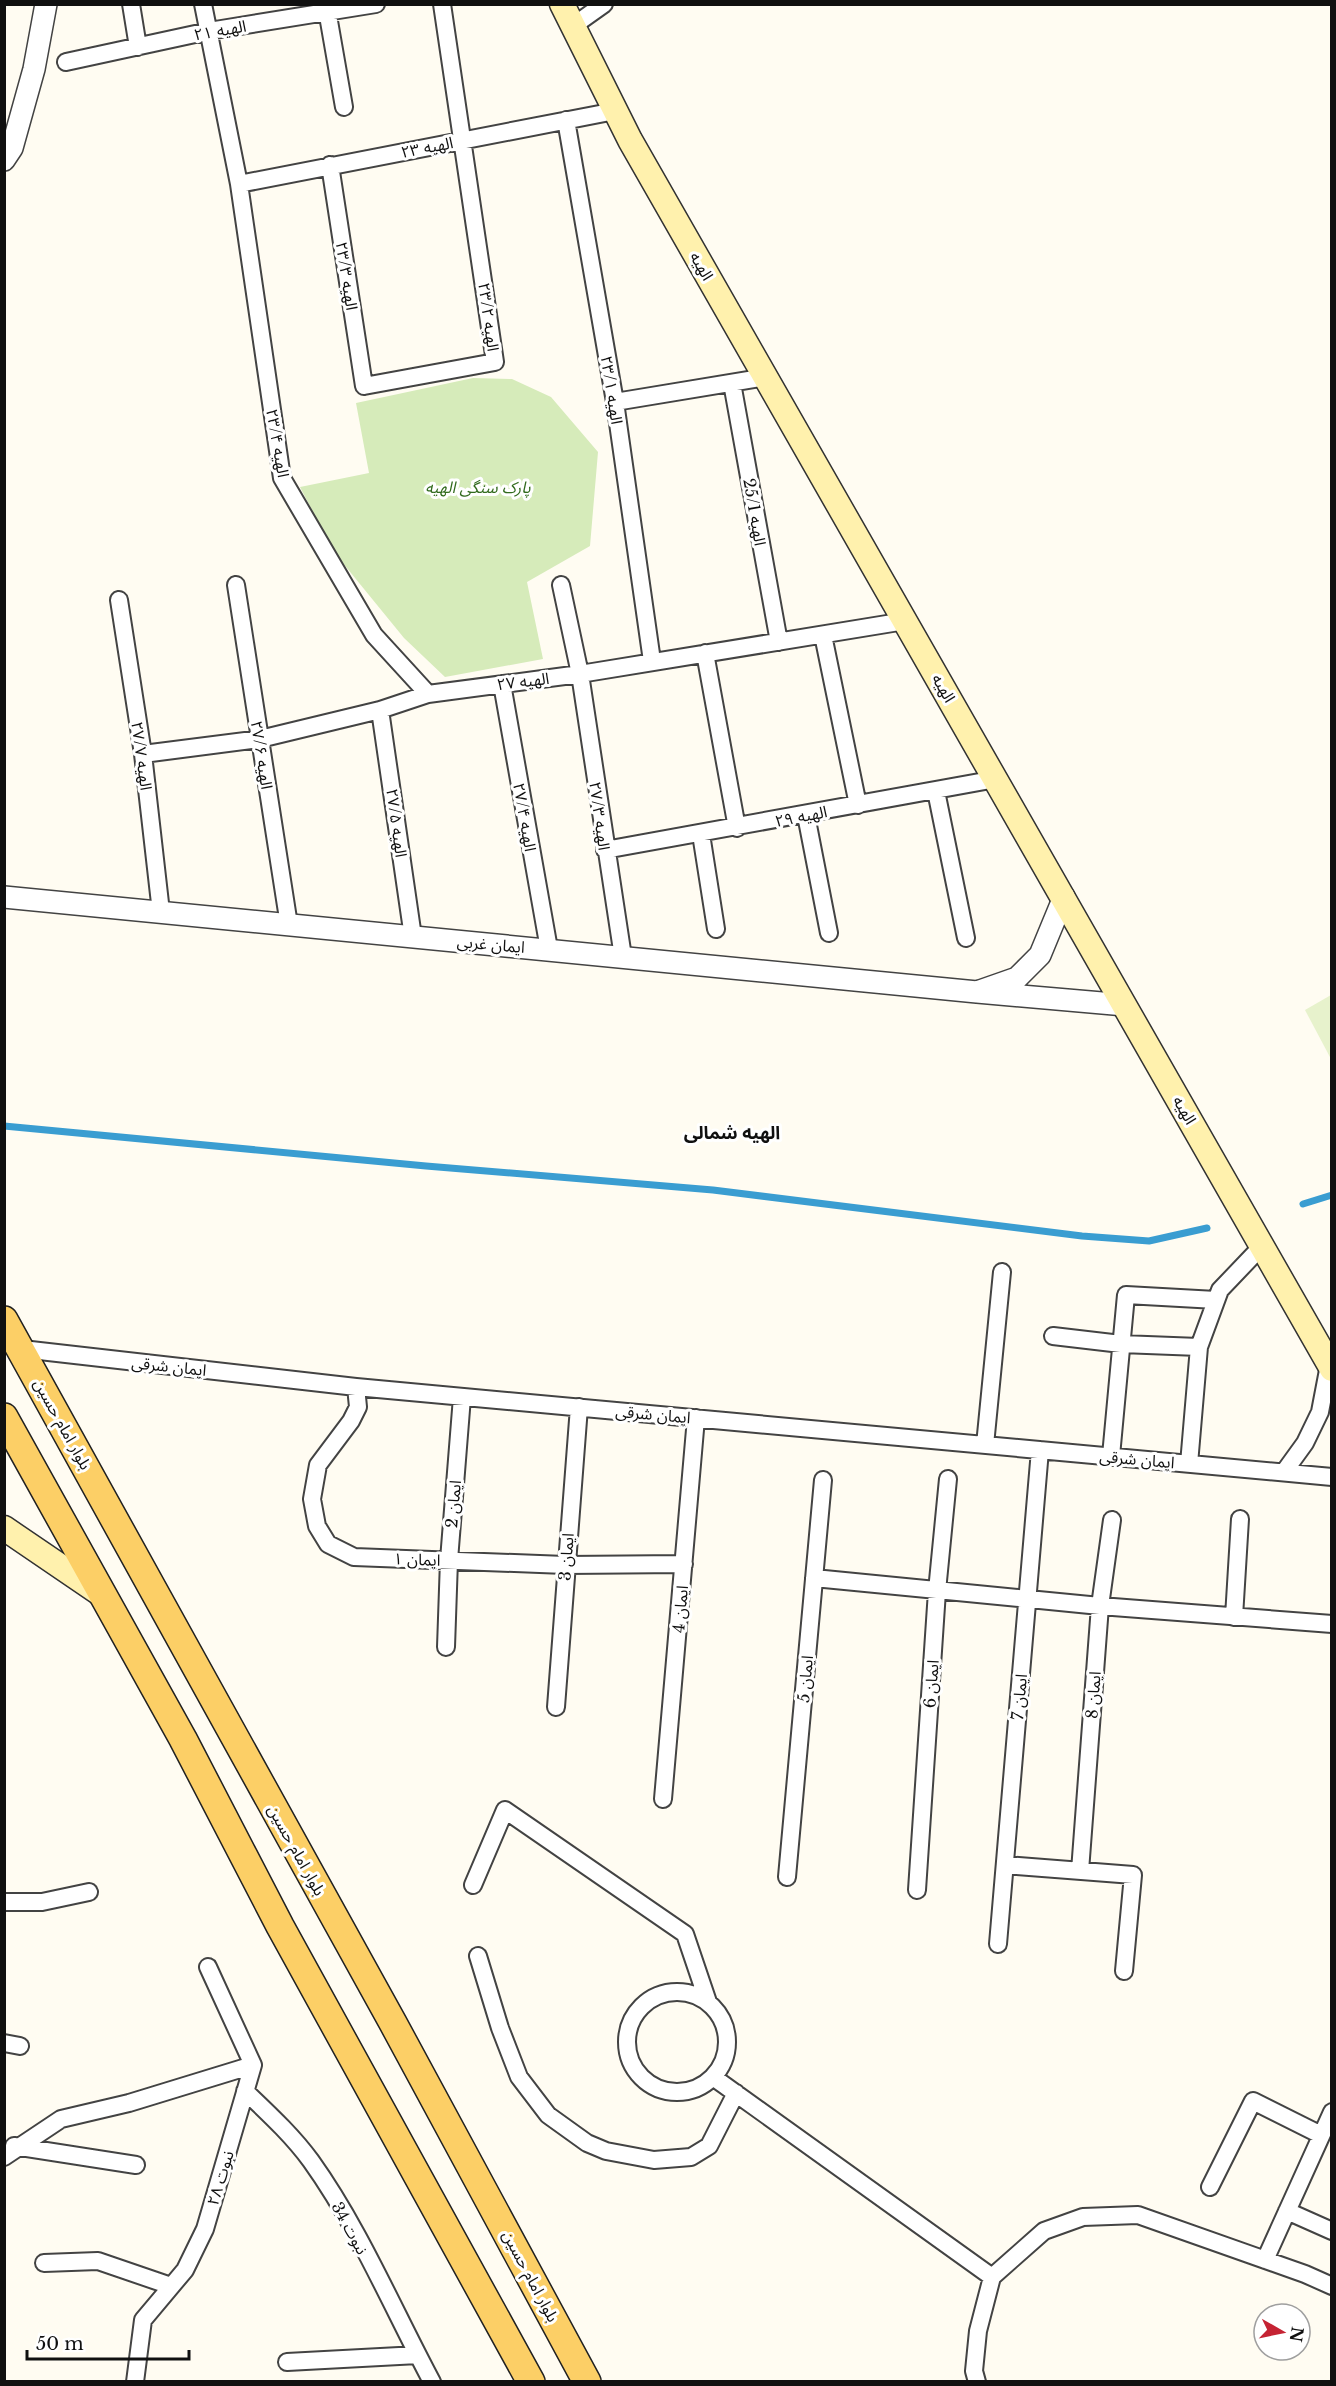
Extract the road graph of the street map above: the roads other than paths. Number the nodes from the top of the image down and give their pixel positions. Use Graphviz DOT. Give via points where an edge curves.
graph roads {
  1 [pos="46,4"];
  2 [pos="131,4"];
  3 [pos="203,4"];
  4 [pos="376,4"];
  5 [pos="442,4"];
  6 [pos="562,4"];
  7 [pos="604,4"];
  8 [pos="327,9"];
  9 [pos="573,26"];
  10 [pos="209,31"];
  11 [pos="138,47"];
  12 [pos="66,62"];
  13 [pos="344,107"];
  14 [pos="615,111"];
  15 [pos="566,120"];
  16 [pos="464,140"];
  17 [pos="4,160"];
  18 [pos="330,165"];
  19 [pos="239,184"];
  20 [pos="766,377"];
  21 [pos="732,382"];
  22 [pos="364,386"];
  23 [pos="615,402"];
  24 [pos="237,585"];
  25 [pos="561,585"];
  26 [pos="119,600"];
  27 [pos="905,621"];
  28 [pos="824,634"];
  29 [pos="778,642"];
  30 [pos="705,653"];
  31 [pos="652,661"];
  32 [pos="580,674"];
  33 [pos="502,684"];
  34 [pos="428,694"];
  35 [pos="380,710"];
  36 [pos="260,739"];
  37 [pos="143,754"];
  38 [pos="996,779"];
  39 [pos="936,790"];
  40 [pos="858,805"];
  41 [pos="806,815"];
  42 [pos="737,828"];
  43 [pos="701,834"];
  44 [pos="605,850"];
  45 [pos="4,897"];
  46 [pos="1064,897"];
  47 [pos="161,912"];
  48 [pos="289,925"];
  49 [pos="716,929"];
  50 [pos="829,933"];
  51 [pos="413,937"];
  52 [pos="966,938"];
  53 [pos="549,949"];
  54 [pos="623,957"];
  55 [pos="977,992"];
  56 [pos="1125,1005"];
  57 [pos="1262,1246"];
  58 [pos="1002,1272"];
  59 [pos="1215,1300"];
  60 [pos="4,1320"];
  61 [pos="1053,1336"];
  62 [pos="1121,1344"];
  63 [pos="1199,1347"];
  64 [pos="22,1349"];
  65 [pos="1330,1367"];
  66 [pos="356,1387"];
  67 [pos="462,1397"];
  68 [pos="579,1407"];
  69 [pos="4,1417"];
  70 [pos="696,1418"];
  71 [pos="985,1445"];
  72 [pos="1040,1450"];
  73 [pos="1111,1456"];
  74 [pos="1188,1464"];
  75 [pos="1284,1472"];
  76 [pos="1332,1477"];
  77 [pos="948,1479"];
  78 [pos="823,1480"];
  79 [pos="1240,1519"];
  80 [pos="1112,1520"];
  81 [pos="4,1528"];
  82 [pos="449,1560"];
  83 [pos="565,1564"];
  84 [pos="684,1564"];
  85 [pos="814,1578"];
  86 [pos="937,1591"];
  87 [pos="104,1596"];
  88 [pos="1027,1600"];
  89 [pos="1100,1606"];
  90 [pos="1234,1617"];
  91 [pos="1332,1624"];
  92 [pos="446,1647"];
  93 [pos="556,1707"];
  94 [pos="663,1799"];
  95 [pos="1005,1865"];
  96 [pos="1080,1871"];
  97 [pos="787,1877"];
  98 [pos="473,1885"];
  99 [pos="917,1890"];
  100 [pos="89,1892"];
  101 [pos="4,1902"];
  102 [pos="998,1944"];
  103 [pos="478,1956"];
  104 [pos="208,1966"];
  105 [pos="1124,1971"];
  106 [pos="708,2002"];
  107 [pos="253,2065"];
  108 [pos="713,2077"];
  109 [pos="245,2091"];
  110 [pos="736,2093"];
  111 [pos="1332,2112"];
  112 [pos="1322,2135"];
  113 [pos="12,2146"];
  114 [pos="4,2157"];
  115 [pos="136,2165"];
  116 [pos="1210,2187"];
  117 [pos="1287,2211"];
  118 [pos="1332,2230"];
  119 [pos="1265,2260"];
  120 [pos="44,2263"];
  121 [pos="992,2277"];
  122 [pos="171,2286"];
  123 [pos="1332,2286"];
  124 [pos="418,2355"];
  125 [pos="287,2362"];
  126 [pos="135,2382"];
  127 [pos="432,2382"];
  128 [pos="531,2382"];
  129 [pos="588,2382"];
  130 [pos="977,2382"];
  1 -- 17 [label="street" via="34,69 12,148"];
  2 -- 11 [label="street"];
  3 -- 10 [label="street, الهیه ۲۳/۴"];
  4 -- 8 [label="street, الهیه ۲۱"];
  5 -- 16 [label="street"];
  6 -- 9 [label="main road, الهیه"];
  7 -- 9 [label="street"];
  8 -- 10 [label="street, الهیه ۲۱"];
  8 -- 13 [label="street"];
  9 -- 14 [label="main road, الهیه"];
  10 -- 11 [label="street, الهیه ۲۱"];
  10 -- 19 [label="street, الهیه ۲۳/۴"];
  11 -- 12 [label="street, الهیه ۲۱"];
  14 -- 15 [label="street, الهیه ۲۳"];
  14 -- 20 [label="main road, الهیه"];
  15 -- 16 [label="street, الهیه ۲۳"];
  15 -- 23 [label="street, الهیه ۲۳/۱"];
  16 -- 18 [label="street, الهیه ۲۳"];
  16 -- 22 [label="street, الهیه ۲۳/۲" via="495,362"];
  18 -- 19 [label="street, الهیه ۲۳"];
  18 -- 22 [label="street, الهیه ۲۳/۳"];
  19 -- 34 [label="street, الهیه ۲۳/۴" via="282,478 374,635"];
  20 -- 21 [label="street"];
  20 -- 27 [label="main road, الهیه"];
  21 -- 23 [label="street"];
  21 -- 29 [label="street, الهیه 25/1"];
  23 -- 31 [label="street, الهیه ۲۳/۱"];
  24 -- 36 [label="street, الهیه ۲۷/۶"];
  25 -- 32 [label="street, الهیه ۲۷/۳"];
  26 -- 37 [label="street, الهیه ۲۷/۷"];
  27 -- 28 [label="street, الهیه ۲۷"];
  27 -- 38 [label="main road, الهیه"];
  28 -- 29 [label="street, الهیه ۲۷"];
  28 -- 40 [label="street"];
  29 -- 30 [label="street, الهیه ۲۷"];
  30 -- 31 [label="street, الهیه ۲۷"];
  30 -- 42 [label="street"];
  31 -- 32 [label="street, الهیه ۲۷"];
  32 -- 33 [label="street, الهیه ۲۷"];
  32 -- 44 [label="street, الهیه ۲۷/۳"];
  33 -- 34 [label="street, الهیه ۲۷"];
  33 -- 53 [label="street, الهیه ۲۷/۴"];
  34 -- 35 [label="street, الهیه ۲۷"];
  35 -- 36 [label="street, الهیه ۲۷"];
  35 -- 51 [label="street, الهیه ۲۷/۵"];
  36 -- 37 [label="street, الهیه ۲۷"];
  36 -- 48 [label="street, الهیه ۲۷/۶"];
  37 -- 47 [label="street, الهیه ۲۷/۷"];
  38 -- 39 [label="street, الهیه ۲۹"];
  38 -- 46 [label="main road, الهیه"];
  39 -- 40 [label="street, الهیه ۲۹"];
  39 -- 52 [label="street"];
  40 -- 41 [label="street, الهیه ۲۹"];
  41 -- 42 [label="street, الهیه ۲۹"];
  41 -- 50 [label="street"];
  42 -- 43 [label="street, الهیه ۲۹"];
  43 -- 44 [label="street, الهیه ۲۹"];
  43 -- 49 [label="street"];
  44 -- 54 [label="street, الهیه ۲۷/۳"];
  45 -- 47 [label="street, ایمان غربی"];
  46 -- 55 [label="street" via="1040,955 1017,978"];
  46 -- 56 [label="main road, الهیه"];
  47 -- 48 [label="street, ایمان غربی"];
  48 -- 51 [label="street, ایمان غربی"];
  51 -- 53 [label="street, ایمان غربی"];
  53 -- 54 [label="street, ایمان غربی"];
  54 -- 55 [label="street, ایمان غربی"];
  55 -- 56 [label="street, ایمان غربی"];
  56 -- 57 [label="main road, الهیه"];
  57 -- 59 [label="street"];
  57 -- 65 [label="main road, الهیه"];
  58 -- 71 [label="street"];
  59 -- 62 [label="street" via="1126,1295"];
  59 -- 63 [label="street"];
  60 -- 64 [label="main road, بلوار امام حسین"];
  61 -- 62 [label="street"];
  62 -- 63 [label="street"];
  62 -- 73 [label="street"];
  63 -- 74 [label="street"];
  64 -- 66 [label="street, ایمان شرقی"];
  64 -- 129 [label="main road, بلوار امام حسین"];
  65 -- 75 [label="street" via="1320,1412 1305,1443"];
  66 -- 67 [label="street, ایمان شرقی"];
  66 -- 82 [label="street, ایمان ۱" via="358,1407 318,1465 312,1499 316,1526 327,1544 354,1557"];
  67 -- 68 [label="street, ایمان شرقی"];
  67 -- 82 [label="street, ایمان 2"];
  68 -- 70 [label="street, ایمان شرقی"];
  68 -- 83 [label="street, ایمان 3"];
  69 -- 87 [label="main road"];
  70 -- 71 [label="street, ایمان شرقی"];
  70 -- 84 [label="street, ایمان 4"];
  71 -- 72 [label="street, ایمان شرقی"];
  72 -- 73 [label="street, ایمان شرقی"];
  72 -- 88 [label="street, ایمان 7"];
  73 -- 74 [label="street, ایمان شرقی"];
  74 -- 75 [label="street, ایمان شرقی"];
  75 -- 76 [label="street, ایمان شرقی"];
  77 -- 86 [label="street, ایمان 6"];
  78 -- 85 [label="street, ایمان 5"];
  79 -- 90 [label="street"];
  80 -- 89 [label="street, ایمان 8"];
  81 -- 87 [label="main road"];
  82 -- 83 [label="street, ایمان ۱"];
  82 -- 92 [label="street, ایمان 2"];
  83 -- 84 [label="street, ایمان ۱"];
  83 -- 93 [label="street, ایمان 3"];
  84 -- 94 [label="street, ایمان 4"];
  85 -- 86 [label="street"];
  85 -- 97 [label="street, ایمان 5"];
  86 -- 88 [label="street"];
  86 -- 99 [label="street, ایمان 6"];
  87 -- 128 [label="main road"];
  88 -- 89 [label="street"];
  88 -- 95 [label="street, ایمان 7"];
  89 -- 90 [label="street"];
  89 -- 96 [label="street, ایمان 8"];
  90 -- 91 [label="street"];
  95 -- 96 [label="street"];
  95 -- 102 [label="street, ایمان 7"];
  96 -- 105 [label="street" via="1133,1875"];
  98 -- 106 [label="street" via="505,1810 685,1934"];
  100 -- 101 [label="street" via="42,1902"];
  103 -- 110 [label="street" via="519,2077 548,2115 587,2144 654,2160 691,2157 709,2146"];
  104 -- 107 [label="street"];
  106 -- 108 [label="street" via="726,2030 722,2063"];
  106 -- 108 [label="street" via="677,1991 660,1994 634,2015 627,2046 640,2075 668,2091 684,2091"];
  107 -- 109 [label="street, نبوت ۲۸"];
  107 -- 113 [label="street" via="129,2103 61,2119"];
  108 -- 110 [label="street"];
  109 -- 122 [label="street, نبوت ۲۸" via="205,2229 185,2270"];
  109 -- 124 [label="street, نبوت 34" via="277,2121 310,2161 349,2223"];
  110 -- 121 [label="street"];
  111 -- 112 [label="street"];
  112 -- 116 [label="street" via="1253,2101"];
  112 -- 117 [label="street"];
  113 -- 114 [label="street"];
  113 -- 115 [label="street"];
  117 -- 118 [label="street"];
  117 -- 119 [label="street"];
  119 -- 121 [label="street" via="1138,2215 1083,2217 1044,2231"];
  119 -- 123 [label="street"];
  120 -- 122 [label="street" via="98,2261"];
  121 -- 130 [label="street" via="978,2331 974,2371"];
  122 -- 126 [label="street, نبوت ۲۸" via="143,2320"];
  124 -- 125 [label="street"];
  124 -- 127 [label="street, نبوت 34"];
}
